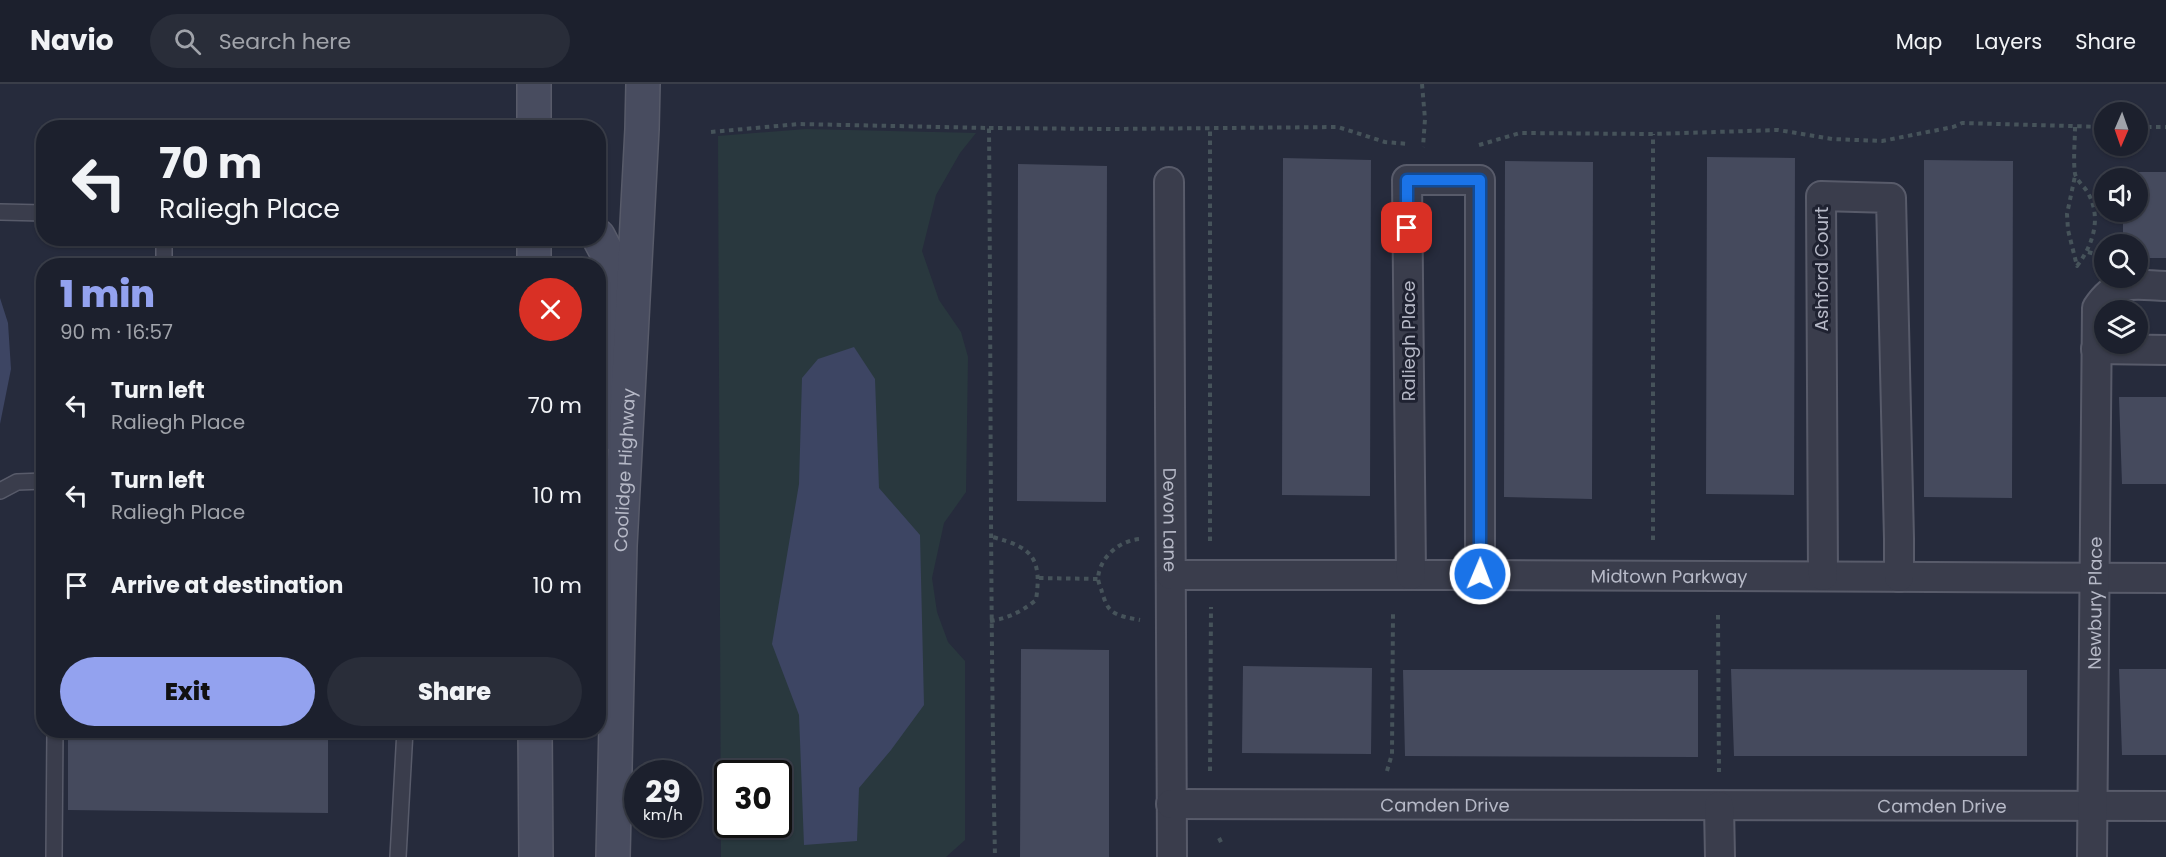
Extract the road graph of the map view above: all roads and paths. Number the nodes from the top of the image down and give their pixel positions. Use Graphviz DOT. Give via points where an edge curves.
graph roads {
  1 [pos="534,84"];
  2 [pos="643,84"];
  3 [pos="1422,84"];
  4 [pos="534,120"];
  5 [pos="2075,127"];
  6 [pos="2094,127"];
  7 [pos="2148,127"];
  8 [pos="2166,127"];
  9 [pos="989,128"];
  10 [pos="1210,128"];
  11 [pos="711,132"];
  12 [pos="1653,134"];
  13 [pos="1423,146"];
  14 [pos="1433,146"];
  15 [pos="1477,146"];
  16 [pos="1422,154"];
  17 [pos="2075,176"];
  18 [pos="1169,182"];
  19 [pos="0,212"];
  20 [pos="36,213"];
  21 [pos="603,246"];
  22 [pos="2166,286"];
  23 [pos="2102,300"];
  24 [pos="2148,350"];
  25 [pos="2166,350"];
  26 [pos="606,354"];
  27 [pos="2096,354"];
  28 [pos="36,481"];
  29 [pos="0,490"];
  30 [pos="606,510"];
  31 [pos="992,537"];
  32 [pos="1145,538"];
  33 [pos="1653,540"];
  34 [pos="620,546"];
  35 [pos="1211,548"];
  36 [pos="1480,574"];
  37 [pos="1171,575"];
  38 [pos="1411,575"];
  39 [pos="1823,576"];
  40 [pos="1899,577"];
  41 [pos="1039,578"];
  42 [pos="2094,578"];
  43 [pos="2166,578"];
  44 [pos="1098,579"];
  45 [pos="1211,604"];
  46 [pos="1393,613"];
  47 [pos="1718,615"];
  48 [pos="990,621"];
  49 [pos="1149,622"];
  50 [pos="56,738"];
  51 [pos="405,738"];
  52 [pos="534,738"];
  53 [pos="1386,774"];
  54 [pos="1210,775"];
  55 [pos="1719,793"];
  56 [pos="1171,804"];
  57 [pos="2092,806"];
  58 [pos="2166,806"];
  59 [pos="54,857"];
  60 [pos="398,857"];
  61 [pos="536,857"];
  62 [pos="613,857"];
  63 [pos="995,857"];
  64 [pos="1172,857"];
  65 [pos="1720,857"];
  66 [pos="2092,857"];
  1 -- 4 [label="main road"];
  2 -- 34 [label="main road, Coolidge Highway"];
  3 -- 13 [label="path"];
  5 -- 6 [label="path"];
  5 -- 12 [label="path" via="1962,123 1882,141 1832,140 1778,130"];
  5 -- 17 [label="path"];
  7 -- 8 [label="path"];
  9 -- 10 [label="path"];
  9 -- 11 [label="path" via="800,124"];
  9 -- 31 [label="path"];
  10 -- 13 [label="path" via="1338,126 1385,142"];
  10 -- 35 [label="path"];
  12 -- 15 [label="path" via="1520,133"];
  12 -- 33 [label="path"];
  13 -- 14 [label="path"];
  13 -- 16 [label="path"];
  17 -- 17 [label="path" via="2089,194 2095,214 2094,237 2077,266 2067,214"];
  18 -- 37 [label="street, Devon Lane"];
  19 -- 20 [label="lane"];
  21 -- 26 [label="main road" via="608,255"];
  22 -- 23 [label="street, Newbury Place" via="2122,285"];
  24 -- 25 [label="street"];
  27 -- 42 [label="street, Newbury Place"];
  28 -- 29 [label="lane" via="17,482"];
  30 -- 34 [label="main road"];
  31 -- 41 [label="path" via="1013,542 1024,551 1036,562"];
  31 -- 48 [label="path"];
  32 -- 44 [label="path" via="1127,540 1111,551"];
  34 -- 62 [label="main road, Coolidge Highway"];
  36 -- 38 [label="street, Midtown Parkway"];
  36 -- 38 [label="street, Raliegh Place" via="1480,180 1407,180"];
  36 -- 39 [label="street, Midtown Parkway"];
  37 -- 38 [label="street, Midtown Parkway"];
  37 -- 56 [label="street, Devon Lane"];
  39 -- 40 [label="street, Midtown Parkway"];
  39 -- 40 [label="street, Ashford Court" via="1821,196 1891,198"];
  40 -- 42 [label="street, Midtown Parkway"];
  41 -- 44 [label="path"];
  41 -- 48 [label="path" via="1036,600 1022,612"];
  42 -- 43 [label="street, Midtown Parkway"];
  42 -- 57 [label="street, Newbury Place"];
  44 -- 49 [label="path" via="1111,611"];
  45 -- 54 [label="path"];
  46 -- 53 [label="path" via="1392,754"];
  47 -- 55 [label="path"];
  48 -- 63 [label="path"];
  50 -- 59 [label="lane"];
  51 -- 60 [label="lane"];
  52 -- 61 [label="main road"];
  55 -- 56 [label="street, Camden Drive"];
  55 -- 57 [label="street, Camden Drive"];
  55 -- 65 [label="street"];
  56 -- 64 [label="street, Devon Lane"];
  57 -- 58 [label="street, Camden Drive"];
  57 -- 66 [label="street, Newbury Place"];
}
